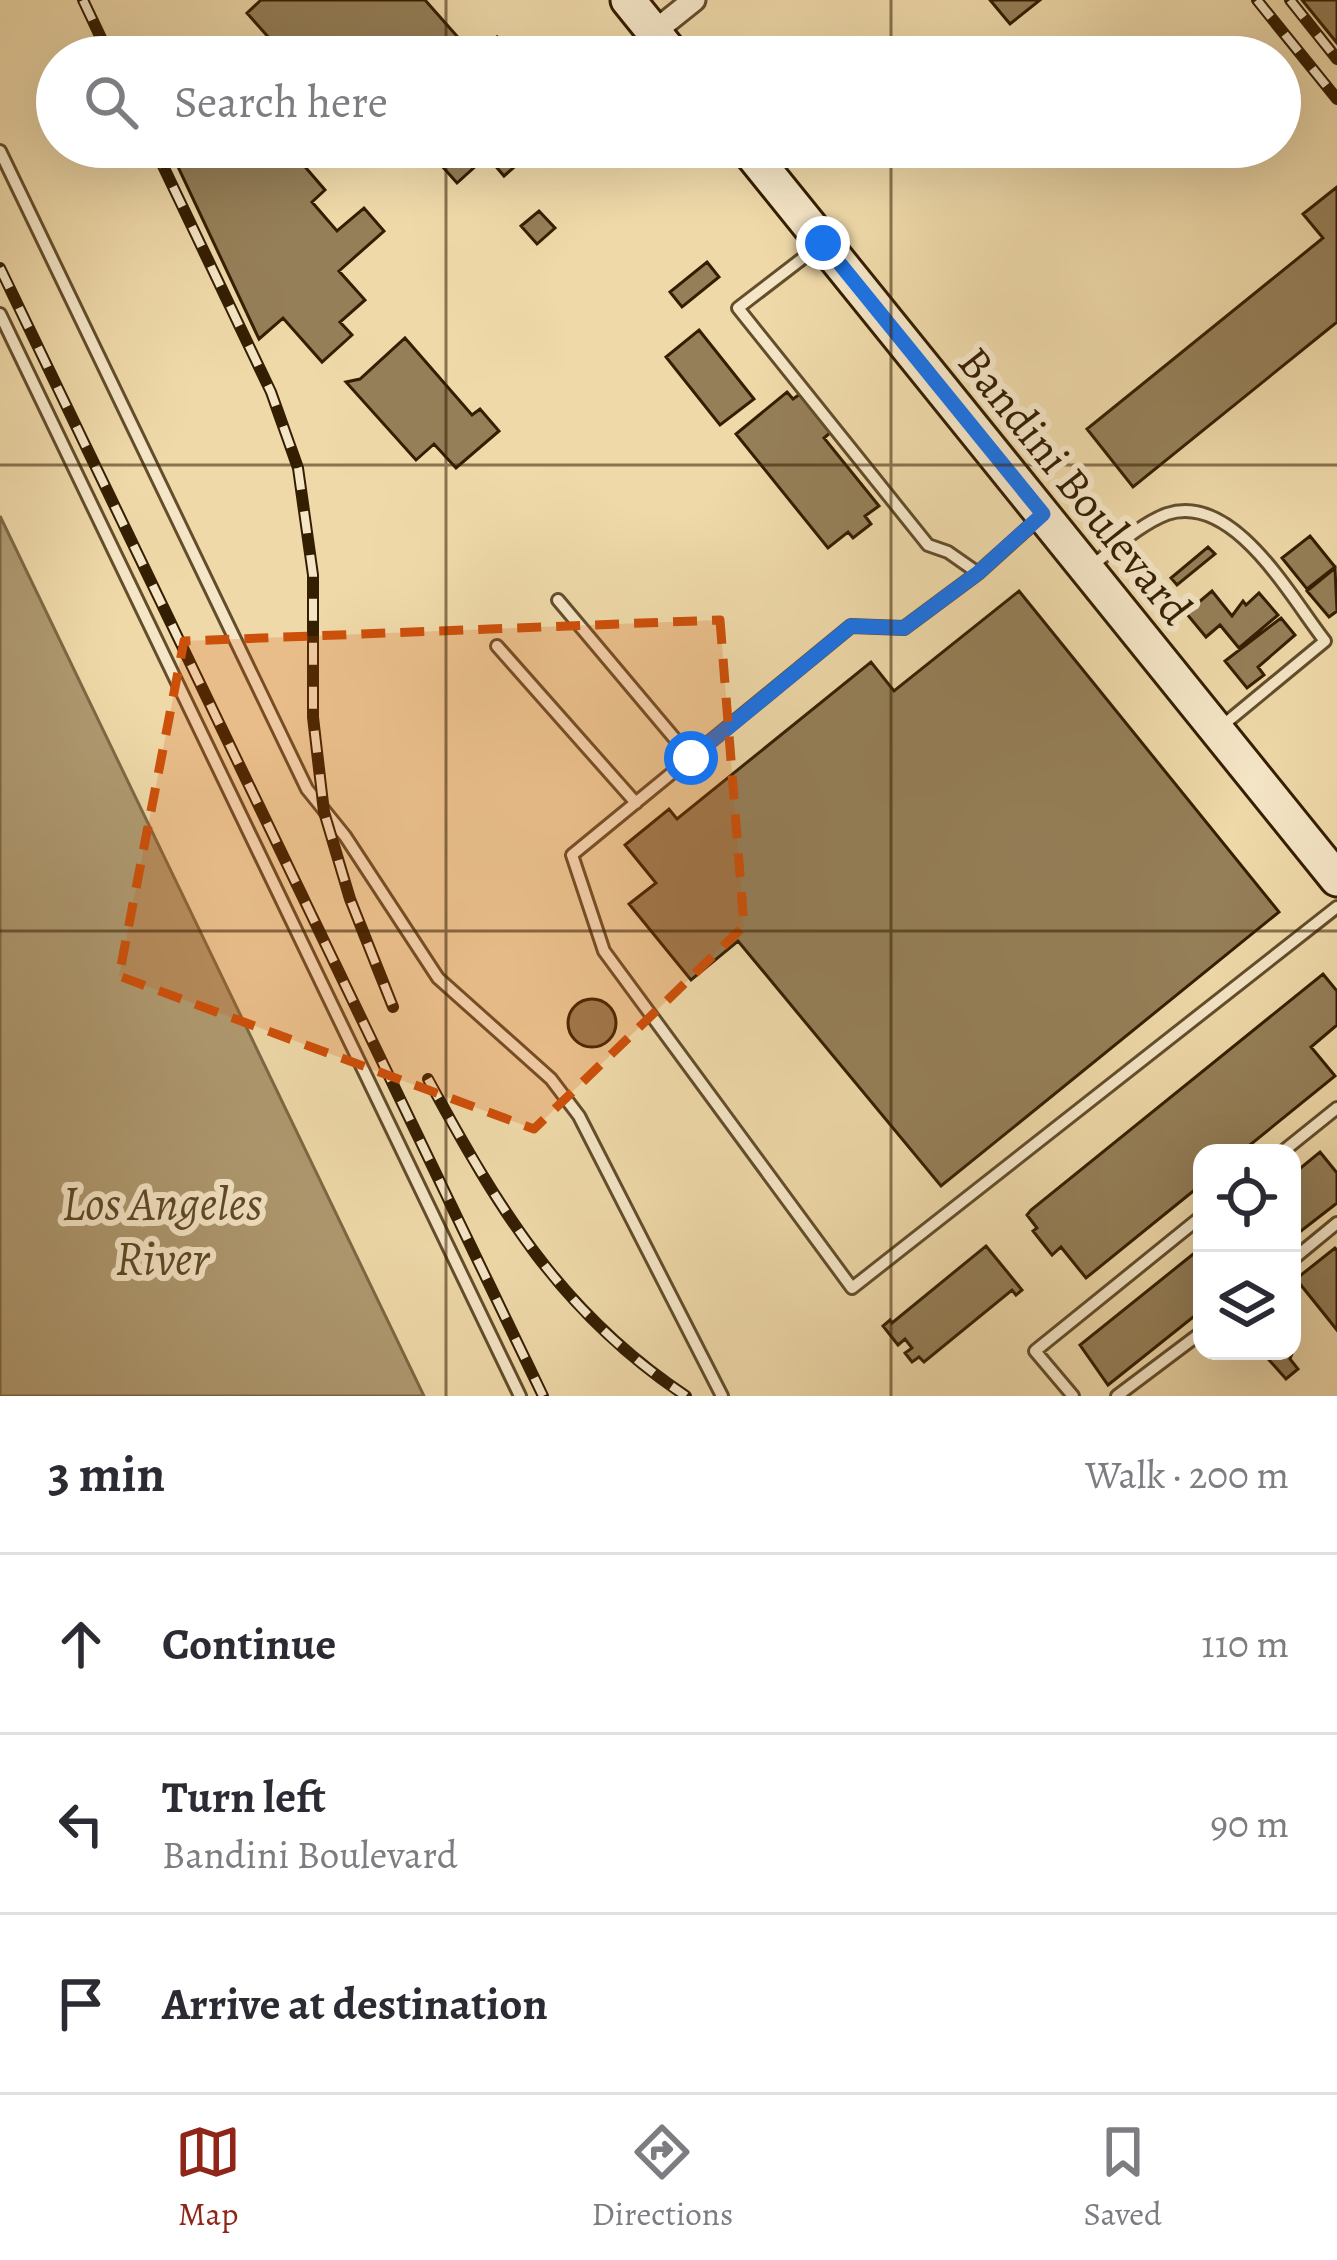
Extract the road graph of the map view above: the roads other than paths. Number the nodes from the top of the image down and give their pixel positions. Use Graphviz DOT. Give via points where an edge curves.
graph roads {
  1 [pos="628,0"];
  2 [pos="694,0"];
  3 [pos="657,36"];
  4 [pos="670,36"];
  5 [pos="0,151"];
  6 [pos="763,168"];
  7 [pos="823,243"];
  8 [pos="0,314"];
  9 [pos="1043,514"];
  10 [pos="1087,569"];
  11 [pos="978,573"];
  12 [pos="558,600"];
  13 [pos="497,646"];
  14 [pos="1217,730"];
  15 [pos="691,758"];
  16 [pos="635,803"];
  17 [pos="1337,879"];
  18 [pos="1337,908"];
  19 [pos="1337,1108"];
  20 [pos="1292,1144"];
  21 [pos="1193,1223"];
  22 [pos="1337,1223"];
  23 [pos="1301,1253"];
  24 [pos="1193,1339"];
  25 [pos="520,1396"];
  26 [pos="722,1396"];
  27 [pos="1073,1396"];
  28 [pos="1117,1396"];
  1 -- 3 [label="main road"];
  2 -- 4 [label="street"];
  5 -- 26 [label="lane" via="307,789 438,978 551,1079 579,1116"];
  6 -- 7 [label="main road, Bandini Boulevard"];
  7 -- 9 [label="main road, Bandini Boulevard"];
  7 -- 11 [label="lane" via="738,308 928,545"];
  8 -- 25 [label="lane"];
  9 -- 10 [label="main road, Bandini Boulevard"];
  9 -- 11 [label="lane"];
  10 -- 14 [label="main road, Bandini Boulevard"];
  10 -- 14 [label="lane" via="1167,514 1222,520 1245,539 1325,641"];
  11 -- 15 [label="lane" via="904,628 851,626"];
  12 -- 15 [label="lane"];
  13 -- 16 [label="lane"];
  14 -- 17 [label="main road, Bandini Boulevard"];
  15 -- 16 [label="lane"];
  16 -- 18 [label="lane" via="572,856 604,951 852,1288"];
  19 -- 20 [label="lane"];
  21 -- 27 [label="lane" via="1035,1351"];
  22 -- 23 [label="lane"];
  24 -- 28 [label="lane"];
}
